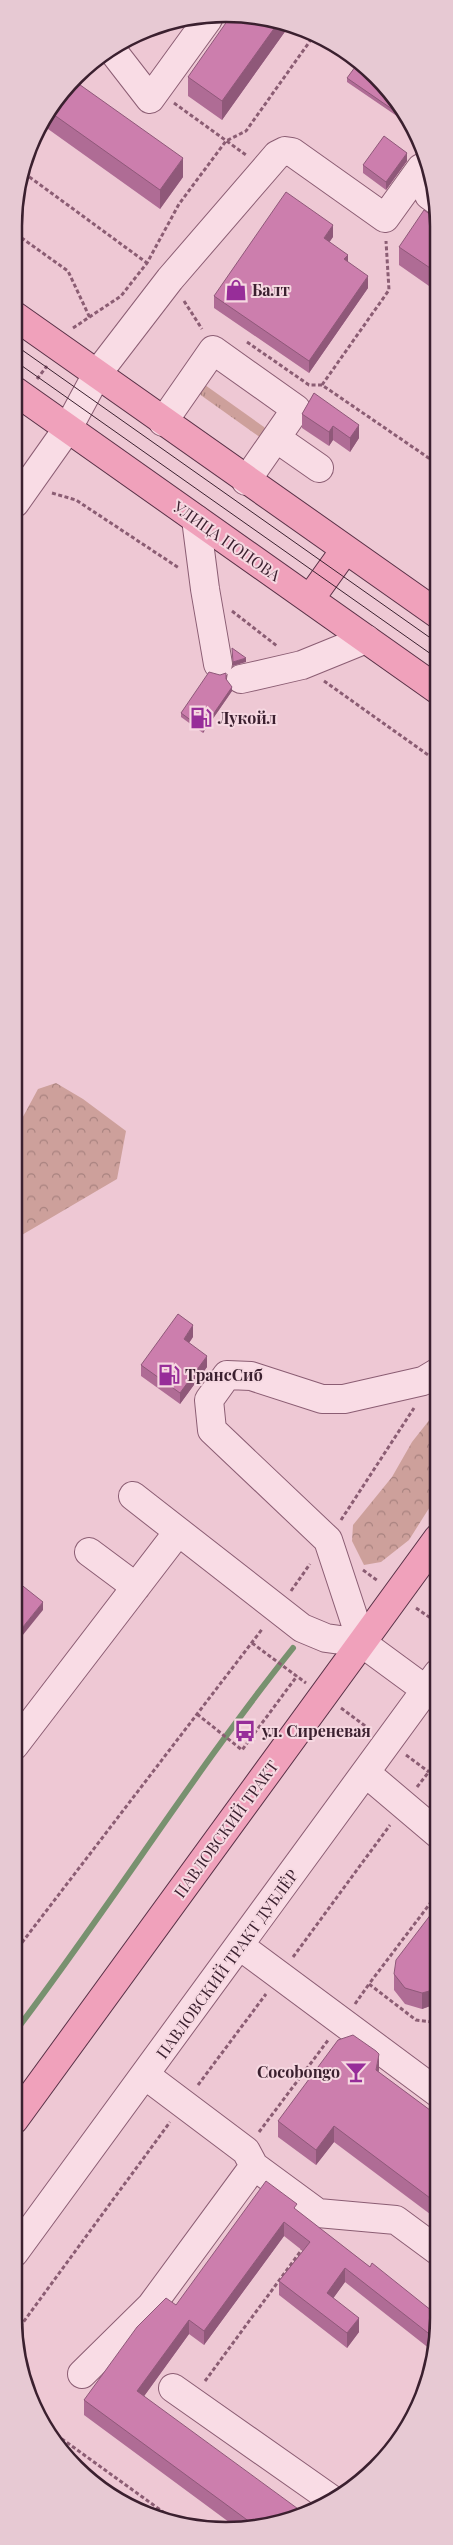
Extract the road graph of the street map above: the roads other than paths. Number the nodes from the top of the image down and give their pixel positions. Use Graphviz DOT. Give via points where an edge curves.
graph roads {
  1 [pos="205,24"];
  2 [pos="116,55"];
  3 [pos="425,180"];
  4 [pos="22,320"];
  5 [pos="97,374"];
  6 [pos="22,396"];
  7 [pos="163,422"];
  8 [pos="68,428"];
  9 [pos="276,438"];
  10 [pos="318,468"];
  11 [pos="246,481"];
  12 [pos="22,493"];
  13 [pos="196,519"];
  14 [pos="345,550"];
  15 [pos="310,599"];
  16 [pos="430,609"];
  17 [pos="366,639"];
  18 [pos="218,664"];
  19 [pos="241,679"];
  20 [pos="430,684"];
  21 [pos="430,1377"];
  22 [pos="133,1496"];
  23 [pos="178,1532"];
  24 [pos="430,1550"];
  25 [pos="89,1552"];
  26 [pos="136,1587"];
  27 [pos="362,1643"];
  28 [pos="430,1680"];
  29 [pos="430,1684"];
  30 [pos="22,1736"];
  31 [pos="366,1773"];
  32 [pos="430,1827"];
  33 [pos="240,1946"];
  34 [pos="145,2075"];
  35 [pos="430,2087"];
  36 [pos="22,2105"];
  37 [pos="250,2158"];
  38 [pos="22,2242"];
  39 [pos="430,2245"];
  40 [pos="82,2374"];
  41 [pos="182,2394"];
  42 [pos="326,2496"];
  1 -- 2 [label="street" via="150,99"];
  3 -- 5 [label="street" via="385,218 292,152 285,151 265,168 170,279"];
  4 -- 5 [label="main road"];
  5 -- 7 [label="main road"];
  5 -- 8 [label="street"];
  6 -- 8 [label="main road, УЛИЦА ПОПОВА"];
  7 -- 9 [label="street" via="213,350 296,409"];
  7 -- 11 [label="main road"];
  8 -- 12 [label="street"];
  8 -- 13 [label="main road, УЛИЦА ПОПОВА"];
  9 -- 10 [label="street"];
  9 -- 11 [label="street"];
  11 -- 14 [label="main road"];
  13 -- 15 [label="main road, УЛИЦА ПОПОВА"];
  13 -- 18 [label="street"];
  14 -- 15 [label="main road"];
  14 -- 16 [label="main road"];
  15 -- 17 [label="main road, УЛИЦА ПОПОВА"];
  17 -- 19 [label="street" via="302,666"];
  17 -- 20 [label="main road, УЛИЦА ПОПОВА"];
  21 -- 27 [label="street" via="344,1400 322,1399 250,1376 227,1375 209,1400 212,1430 328,1540"];
  22 -- 23 [label="street"];
  23 -- 26 [label="street"];
  23 -- 27 [label="street" via="302,1628 326,1638"];
  24 -- 27 [label="main road, ПАВЛОВСКИЙ ТРАКТ"];
  25 -- 26 [label="street"];
  26 -- 30 [label="street"];
  27 -- 28 [label="street"];
  27 -- 36 [label="main road, ПАВЛОВСКИЙ ТРАКТ"];
  29 -- 31 [label="street, ПАВЛОВСКИЙ ТРАКТ ДУБЛЁР"];
  31 -- 32 [label="street"];
  31 -- 33 [label="street, ПАВЛОВСКИЙ ТРАКТ ДУБЛЁР"];
  33 -- 34 [label="street, ПАВЛОВСКИЙ ТРАКТ ДУБЛЁР"];
  33 -- 35 [label="street"];
  34 -- 37 [label="street"];
  34 -- 38 [label="street, ПАВЛОВСКИЙ ТРАКТ ДУБЛЁР"];
  37 -- 39 [label="street" via="318,2213 396,2220"];
  37 -- 40 [label="street" via="151,2306"];
  41 -- 42 [label="street"];
}
